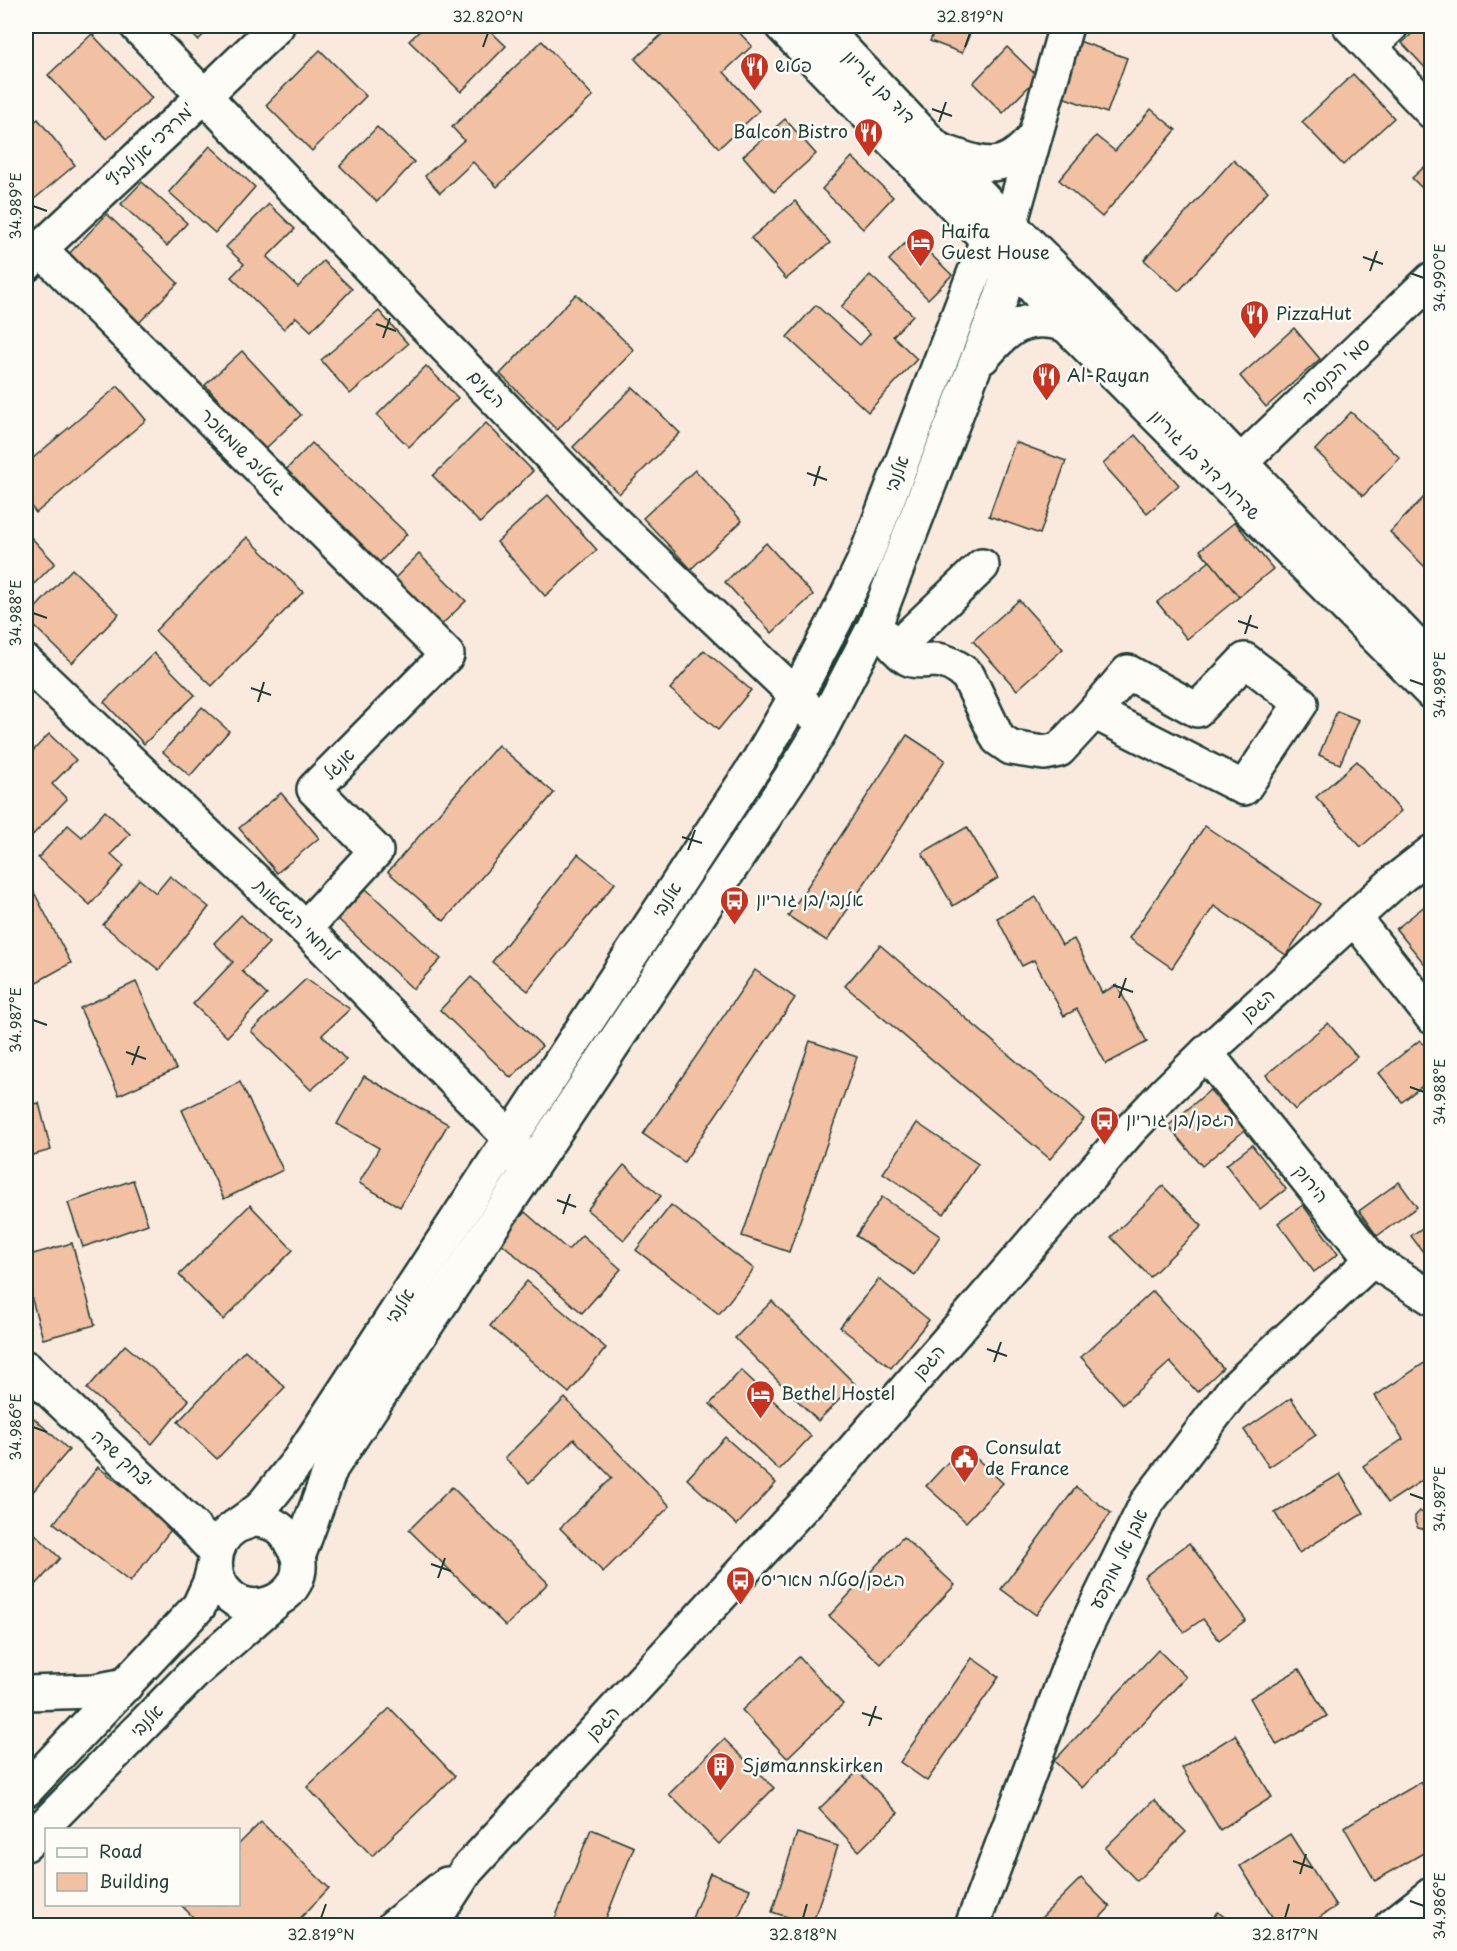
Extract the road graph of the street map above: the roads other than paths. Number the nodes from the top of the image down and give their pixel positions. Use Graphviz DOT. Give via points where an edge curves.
graph roads {
  1 [pos="137,26"];
  2 [pos="277,26"];
  3 [pos="782,26"];
  4 [pos="820,26"];
  5 [pos="1066,26"];
  6 [pos="1370,32"];
  7 [pos="205,95"];
  8 [pos="1431,112"];
  9 [pos="1033,138"];
  10 [pos="938,149"];
  11 [pos="999,233"];
  12 [pos="33,257"];
  13 [pos="1011,265"];
  14 [pos="1431,279"];
  15 [pos="1066,325"];
  16 [pos="976,365"];
  17 [pos="1240,464"];
  18 [pos="864,561"];
  19 [pos="982,566"];
  20 [pos="886,636"];
  21 [pos="447,655"];
  22 [pos="26,662"];
  23 [pos="1431,662"];
  24 [pos="1431,693"];
  25 [pos="796,696"];
  26 [pos="1094,712"];
  27 [pos="803,759"];
  28 [pos="1431,832"];
  29 [pos="1431,852"];
  30 [pos="1354,918"];
  31 [pos="306,928"];
  32 [pos="1431,1017"];
  33 [pos="1206,1053"];
  34 [pos="509,1137"];
  35 [pos="508,1203"];
  36 [pos="1372,1260"];
  37 [pos="1431,1298"];
  38 [pos="26,1368"];
  39 [pos="222,1547"];
  40 [pos="298,1557"];
  41 [pos="274,1603"];
  42 [pos="126,1685"];
  43 [pos="26,1693"];
  44 [pos="26,1790"];
  45 [pos="499,1835"];
  46 [pos="26,1844"];
  47 [pos="466,1871"];
  48 [pos="1431,1894"];
  49 [pos="394,1926"];
  50 [pos="430,1926"];
  51 [pos="455,1926"];
  52 [pos="972,1926"];
  53 [pos="1390,1926"];
  1 -- 7 [label="street, הגנים"];
  2 -- 7 [label="street, מרדכי אנילביץ'"];
  3 -- 11 [label="street, שדרות דוד בן גוריון"];
  4 -- 10 [label="street, דוד בן גוריון"];
  5 -- 9 [label="street, אלנבי"];
  6 -- 8 [label="street"];
  7 -- 12 [label="street, מרדכי אנילביץ'"];
  7 -- 25 [label="street, הגנים" via="615,523"];
  9 -- 10 [label="street" via="1013,159 996,163 970,160"];
  9 -- 11 [label="street, אלנבי" via="1021,191"];
  10 -- 11 [label="street, שדרות דוד בן גוריון"];
  11 -- 13 [label="street, אלנבי"];
  11 -- 17 [label="street, שדרות דוד בן גוריון" via="1050,264"];
  11 -- 18 [label="street, אלנבי"];
  12 -- 21 [label="street, גוטליב שומאכר"];
  13 -- 15 [label="street, שדרות דוד בן גוריון"];
  13 -- 16 [label="street, אלנבי"];
  14 -- 17 [label="street, סמ' הכנסיה"];
  15 -- 16 [label="street" via="1046,319 1017,325"];
  15 -- 24 [label="street, שדרות דוד בן גוריון"];
  16 -- 20 [label="street, אלנבי"];
  17 -- 23 [label="street, שדרות דוד בן גוריון"];
  18 -- 20 [label="street" via="864,607"];
  18 -- 25 [label="street, אלנבי"];
  19 -- 20 [label="street"];
  20 -- 26 [label="street" via="903,656 913,661 951,664 968,676 998,739 1011,748 1044,753 1059,750"];
  20 -- 27 [label="street, אלנבי"];
  21 -- 31 [label="street, אנגל" via="314,789 376,851"];
  22 -- 31 [label="street, לוחמי הגטאות"];
  25 -- 27 [label="street, הגנים" via="810,717 810,739"];
  25 -- 34 [label="street, אלנבי" via="759,760"];
  26 -- 26 [label="street" via="1244,788 1301,703 1245,660 1197,710 1128,672"];
  27 -- 35 [label="street, אלנבי"];
  28 -- 30 [label="street, הגפן"];
  29 -- 30 [label="street, הגפן"];
  30 -- 32 [label="street"];
  30 -- 33 [label="street, הגפן"];
  31 -- 34 [label="street, לוחמי הגטאות"];
  33 -- 36 [label="street, הירוק"];
  33 -- 45 [label="street, הגפן" via="1128,1132 831,1476"];
  34 -- 35 [label="street" via="514,1145 515,1174"];
  34 -- 39 [label="street, אלנבי" via="299,1460 260,1509"];
  35 -- 40 [label="street, אלנבי" via="331,1468"];
  36 -- 37 [label="street, הירוק"];
  36 -- 52 [label="street, אבן אל מוקפע" via="1233,1389 1146,1504 1078,1642"];
  38 -- 39 [label="street, יצחק שדה" via="191,1525"];
  39 -- 40 [label="street" via="252,1521 261,1520 286,1533"];
  39 -- 41 [label="street" via="218,1582 225,1593 248,1606"];
  39 -- 42 [label="street" via="199,1606"];
  40 -- 41 [label="street, אלנבי" via="294,1584"];
  41 -- 46 [label="street, אלנבי" via="197,1670"];
  42 -- 43 [label="street" via="95,1691"];
  42 -- 44 [label="street"];
  45 -- 47 [label="street, הגפן"];
  45 -- 51 [label="street"];
  47 -- 49 [label="street, הגפן"];
  47 -- 50 [label="street, הגפן"];
  48 -- 53 [label="street"];
}
